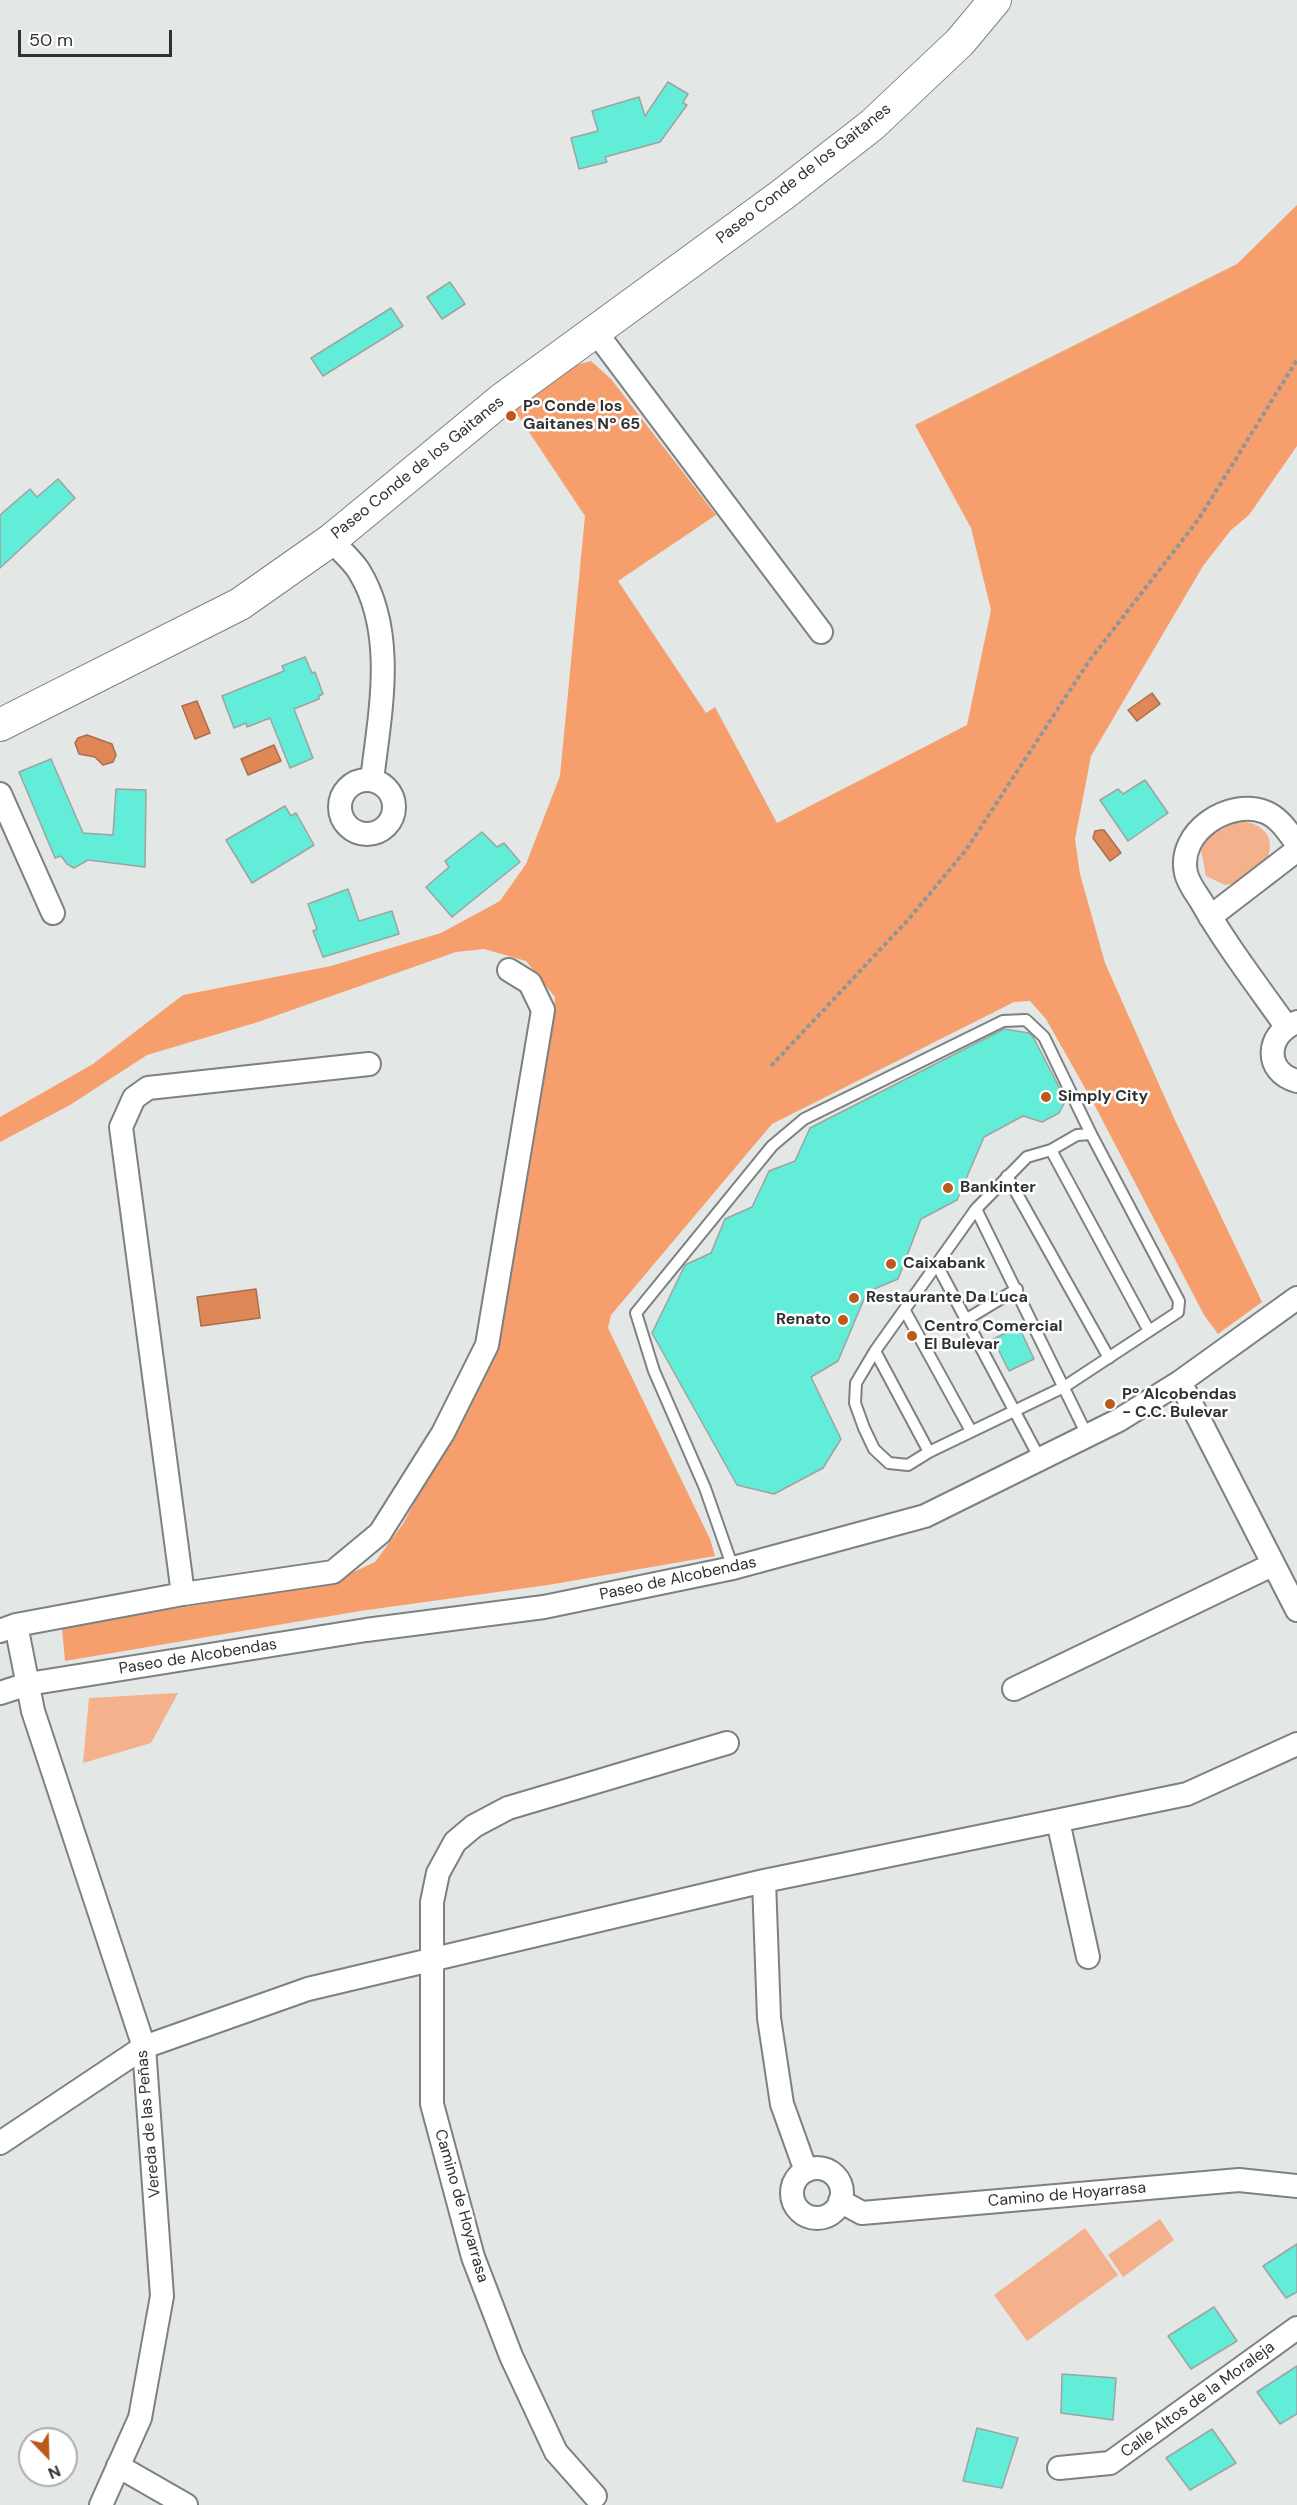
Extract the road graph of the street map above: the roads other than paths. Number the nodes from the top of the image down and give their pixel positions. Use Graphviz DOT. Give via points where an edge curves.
graph roads {
  1 [pos="995,0"];
  2 [pos="595,331"];
  3 [pos="331,540"];
  4 [pos="821,632"];
  5 [pos="0,725"];
  6 [pos="372,780"];
  7 [pos="0,794"];
  8 [pos="1297,844"];
  9 [pos="1297,850"];
  10 [pos="53,913"];
  11 [pos="1210,917"];
  12 [pos="509,970"];
  13 [pos="1292,1024"];
  14 [pos="369,1064"];
  15 [pos="1297,1081"];
  16 [pos="1091,1134"];
  17 [pos="1051,1150"];
  18 [pos="1007,1176"];
  19 [pos="976,1209"];
  20 [pos="937,1264"];
  21 [pos="1017,1289"];
  22 [pos="1297,1298"];
  23 [pos="905,1311"];
  24 [pos="967,1319"];
  25 [pos="1149,1331"];
  26 [pos="875,1351"];
  27 [pos="1109,1358"];
  28 [pos="1180,1382"];
  29 [pos="1064,1387"];
  30 [pos="1015,1411"];
  31 [pos="971,1431"];
  32 [pos="1088,1437"];
  33 [pos="929,1452"];
  34 [pos="1040,1460"];
  35 [pos="1272,1565"];
  36 [pos="733,1568"];
  37 [pos="183,1594"];
  38 [pos="1297,1610"];
  39 [pos="8,1628"];
  40 [pos="28,1684"];
  41 [pos="1014,1689"];
  42 [pos="0,1693"];
  43 [pos="727,1743"];
  44 [pos="1297,1744"];
  45 [pos="1058,1821"];
  46 [pos="764,1881"];
  47 [pos="1088,1957"];
  48 [pos="432,1959"];
  49 [pos="144,2047"];
  50 [pos="0,2144"];
  51 [pos="806,2170"];
  52 [pos="1297,2186"];
  53 [pos="840,2201"];
  54 [pos="1297,2328"];
  55 [pos="118,2466"];
  56 [pos="1059,2468"];
  57 [pos="595,2496"];
  58 [pos="101,2505"];
  59 [pos="186,2505"];
  1 -- 2 [label="street, Paseo Conde de los Gaitanes" via="960,42 872,125"];
  2 -- 3 [label="street, Paseo Conde de los Gaitanes" via="501,400"];
  2 -- 4 [label="street"];
  3 -- 5 [label="street, Paseo Conde de los Gaitanes" via="240,604"];
  3 -- 6 [label="street" via="358,570 367,587 381,643 383,680"];
  7 -- 10 [label="street"];
  8 -- 11 [label="street" via="1283,825 1268,813 1253,808 1232,811 1200,829 1189,843 1186,875"];
  9 -- 11 [label="street"];
  11 -- 13 [label="street"];
  12 -- 37 [label="street" via="530,982 543,1010 487,1345 443,1433 380,1533 333,1572"];
  13 -- 15 [label="street" via="1277,1035 1273,1059 1278,1071"];
  14 -- 37 [label="street" via="148,1088 134,1098 121,1127"];
  16 -- 17 [label="lane" via="1077,1135"];
  16 -- 25 [label="lane" via="1179,1301 1178,1312"];
  16 -- 36 [label="lane" via="1044,1036 1026,1020 1016,1019 1003,1021 804,1119 772,1146 636,1313 654,1371 705,1488"];
  17 -- 18 [label="lane" via="1027,1157"];
  17 -- 25 [label="lane"];
  18 -- 19 [label="lane"];
  18 -- 27 [label="lane"];
  19 -- 20 [label="lane"];
  19 -- 21 [label="lane"];
  20 -- 23 [label="lane"];
  20 -- 24 [label="lane"];
  21 -- 24 [label="lane"];
  21 -- 29 [label="lane"];
  22 -- 28 [label="street, Paseo de Alcobendas"];
  23 -- 26 [label="lane"];
  23 -- 31 [label="lane"];
  24 -- 30 [label="lane"];
  25 -- 27 [label="lane"];
  26 -- 33 [label="lane"];
  26 -- 33 [label="lane" via="856,1383 855,1403 874,1449 889,1463 908,1465"];
  27 -- 29 [label="lane"];
  28 -- 32 [label="street, Paseo de Alcobendas"];
  28 -- 35 [label="street"];
  29 -- 30 [label="lane"];
  29 -- 32 [label="lane"];
  30 -- 31 [label="lane"];
  30 -- 34 [label="lane"];
  31 -- 33 [label="lane"];
  32 -- 34 [label="street, Paseo de Alcobendas"];
  34 -- 36 [label="street, Paseo de Alcobendas" via="925,1516"];
  35 -- 38 [label="street"];
  35 -- 41 [label="street"];
  36 -- 40 [label="street, Paseo de Alcobendas" via="544,1607 366,1630"];
  37 -- 39 [label="street"];
  39 -- 40 [label="street, Vereda de las Peñas"];
  40 -- 42 [label="street, Paseo de Alcobendas"];
  40 -- 49 [label="street, Vereda de las Peñas" via="33,1711"];
  43 -- 48 [label="street, Camino de Hoyarrasa" via="508,1808 474,1826 455,1842 438,1873 432,1902"];
  44 -- 45 [label="street" via="1188,1794"];
  45 -- 46 [label="street"];
  45 -- 47 [label="street"];
  46 -- 48 [label="street"];
  46 -- 51 [label="street" via="769,2018 782,2104"];
  48 -- 49 [label="street" via="308,1989"];
  48 -- 57 [label="street, Camino de Hoyarrasa" via="432,2104 473,2257 510,2356 556,2452"];
  49 -- 50 [label="street"];
  49 -- 55 [label="street, Vereda de las Peñas" via="162,2296 140,2418"];
  51 -- 53 [label="street" via="816,2168 834,2174 842,2192"];
  51 -- 53 [label="street" via="793,2185 794,2204 800,2212 818,2218 828,2216"];
  52 -- 53 [label="street, Camino de Hoyarrasa" via="1239,2180 862,2213"];
  54 -- 56 [label="street, Calle Altos de la Moraleja" via="1110,2463"];
  55 -- 58 [label="street, Vereda de las Peñas"];
  55 -- 59 [label="street"];
}
